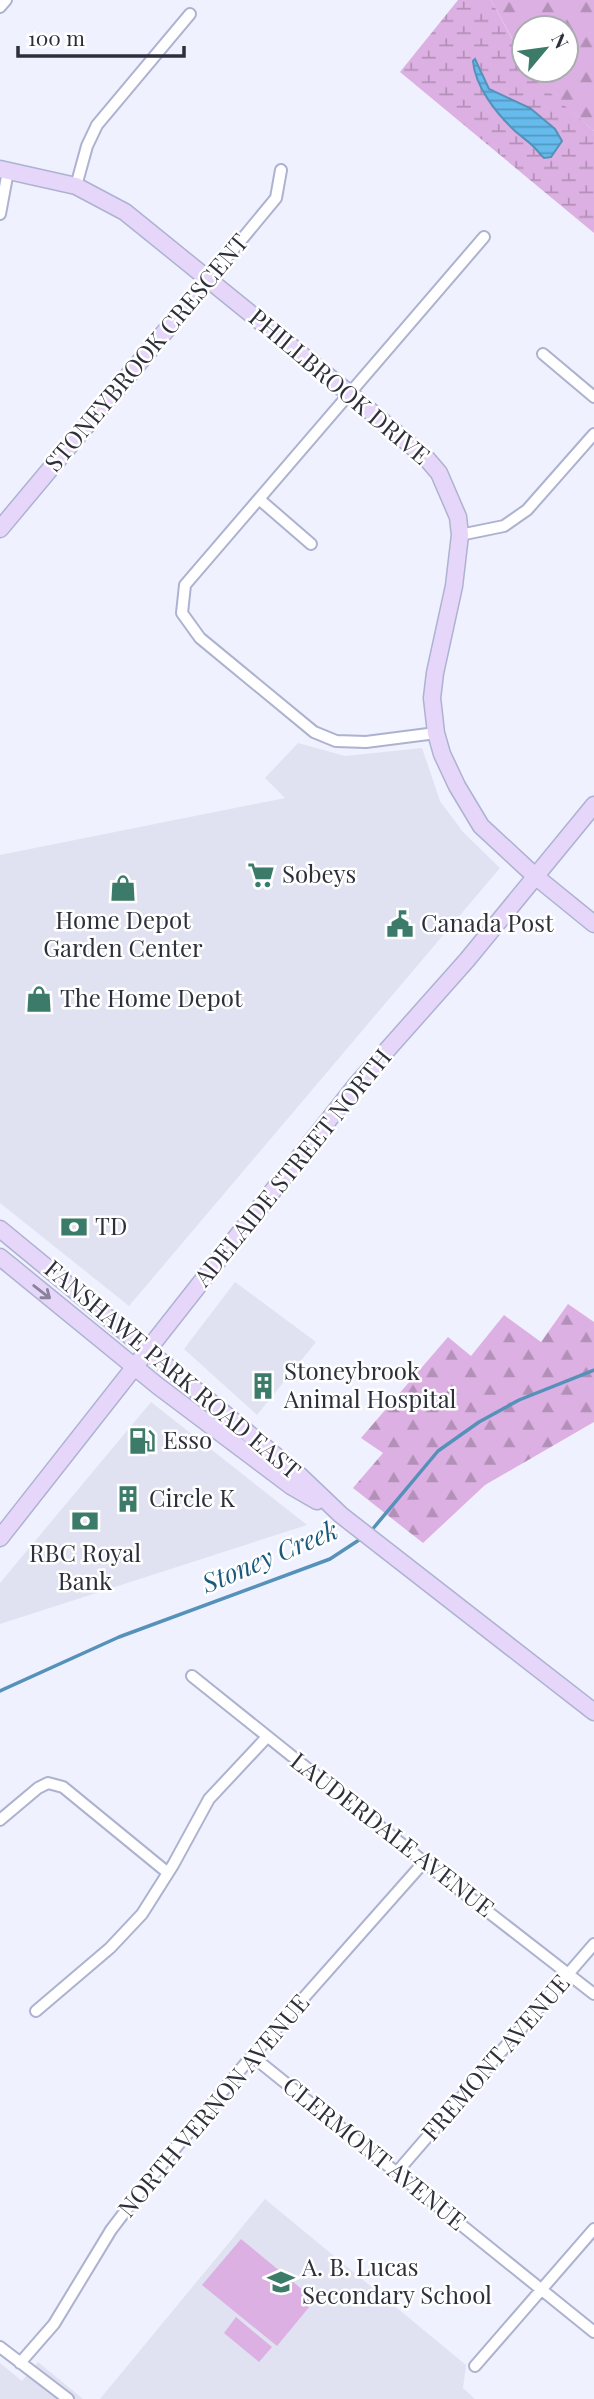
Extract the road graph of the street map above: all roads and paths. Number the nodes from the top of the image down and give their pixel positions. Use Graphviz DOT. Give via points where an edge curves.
graph roads {
  1 [pos="6,0"];
  2 [pos="0,7"];
  3 [pos="190,14"];
  4 [pos="4,170"];
  5 [pos="281,170"];
  6 [pos="76,186"];
  7 [pos="0,214"];
  8 [pos="484,237"];
  9 [pos="209,279"];
  10 [pos="543,354"];
  11 [pos="350,394"];
  12 [pos="594,397"];
  13 [pos="594,434"];
  14 [pos="259,499"];
  15 [pos="0,529"];
  16 [pos="460,534"];
  17 [pos="311,544"];
  18 [pos="436,733"];
  19 [pos="594,805"];
  20 [pos="535,876"];
  21 [pos="594,923"];
  22 [pos="0,1229"];
  23 [pos="0,1257"];
  24 [pos="147,1350"];
  25 [pos="133,1367"];
  26 [pos="341,1515"];
  27 [pos="0,1538"];
  28 [pos="192,1676"];
  29 [pos="594,1712"];
  30 [pos="267,1737"];
  31 [pos="0,1820"];
  32 [pos="424,1862"];
  33 [pos="168,1873"];
  34 [pos="594,1944"];
  35 [pos="569,1973"];
  36 [pos="594,1994"];
  37 [pos="36,2011"];
  38 [pos="253,2056"];
  39 [pos="397,2172"];
  40 [pos="594,2229"];
  41 [pos="542,2289"];
  42 [pos="594,2332"];
  43 [pos="0,2347"];
  44 [pos="20,2363"];
  45 [pos="475,2366"];
  46 [pos="68,2399"];
  1 -- 2 [label="street"];
  3 -- 6 [label="street" via="97,125"];
  4 -- 6 [label="main road, PHILLBROOK DRIVE"];
  4 -- 7 [label="street"];
  5 -- 9 [label="street, STONEYBROOK CRESCENT" via="276,198"];
  6 -- 9 [label="main road, PHILLBROOK DRIVE" via="125,212"];
  8 -- 11 [label="street"];
  9 -- 11 [label="main road, PHILLBROOK DRIVE"];
  9 -- 15 [label="main road, STONEYBROOK CRESCENT"];
  10 -- 12 [label="street"];
  11 -- 14 [label="street"];
  11 -- 16 [label="main road, PHILLBROOK DRIVE" via="439,473 458,517"];
  13 -- 16 [label="street" via="527,510 505,526"];
  14 -- 17 [label="street"];
  14 -- 18 [label="street" via="185,585 182,613 200,638 325,737 366,742"];
  16 -- 18 [label="main road, PHILLBROOK DRIVE" via="435,673"];
  18 -- 20 [label="main road, PHILLBROOK DRIVE" via="457,786 481,826"];
  19 -- 20 [label="main road, ADELAIDE STREET NORTH"];
  20 -- 21 [label="main road, PHILLBROOK DRIVE"];
  20 -- 24 [label="main road, ADELAIDE STREET NORTH" via="356,1086"];
  22 -- 24 [label="main road, FANSHAWE PARK ROAD EAST"];
  23 -- 25 [label="main road, FANSHAWE PARK ROAD EAST, one-way"];
  24 -- 25 [label="main road, ADELAIDE STREET NORTH"];
  24 -- 26 [label="main road, FANSHAWE PARK ROAD EAST"];
  25 -- 26 [label="main road, FANSHAWE PARK ROAD EAST" via="291,1486"];
  25 -- 27 [label="main road, ADELAIDE STREET NORTH"];
  26 -- 29 [label="main road, FANSHAWE PARK ROAD EAST"];
  28 -- 30 [label="street, LAUDERDALE AVENUE"];
  30 -- 32 [label="street, LAUDERDALE AVENUE"];
  30 -- 33 [label="street" via="209,1799"];
  31 -- 33 [label="street" via="38,1787 48,1783 63,1787"];
  32 -- 35 [label="street, LAUDERDALE AVENUE"];
  32 -- 38 [label="street, NORTH VERNON AVENUE"];
  33 -- 37 [label="street" via="142,1914 110,1948"];
  34 -- 35 [label="street, FREMONT AVENUE"];
  35 -- 36 [label="street, LAUDERDALE AVENUE"];
  35 -- 39 [label="street, FREMONT AVENUE"];
  38 -- 39 [label="street, CLERMONT AVENUE"];
  38 -- 44 [label="street, NORTH VERNON AVENUE" via="111,2230 54,2324"];
  39 -- 41 [label="street, CLERMONT AVENUE"];
  40 -- 41 [label="street"];
  41 -- 42 [label="street, CLERMONT AVENUE"];
  41 -- 45 [label="street"];
  43 -- 44 [label="street"];
  44 -- 46 [label="street"];
}
